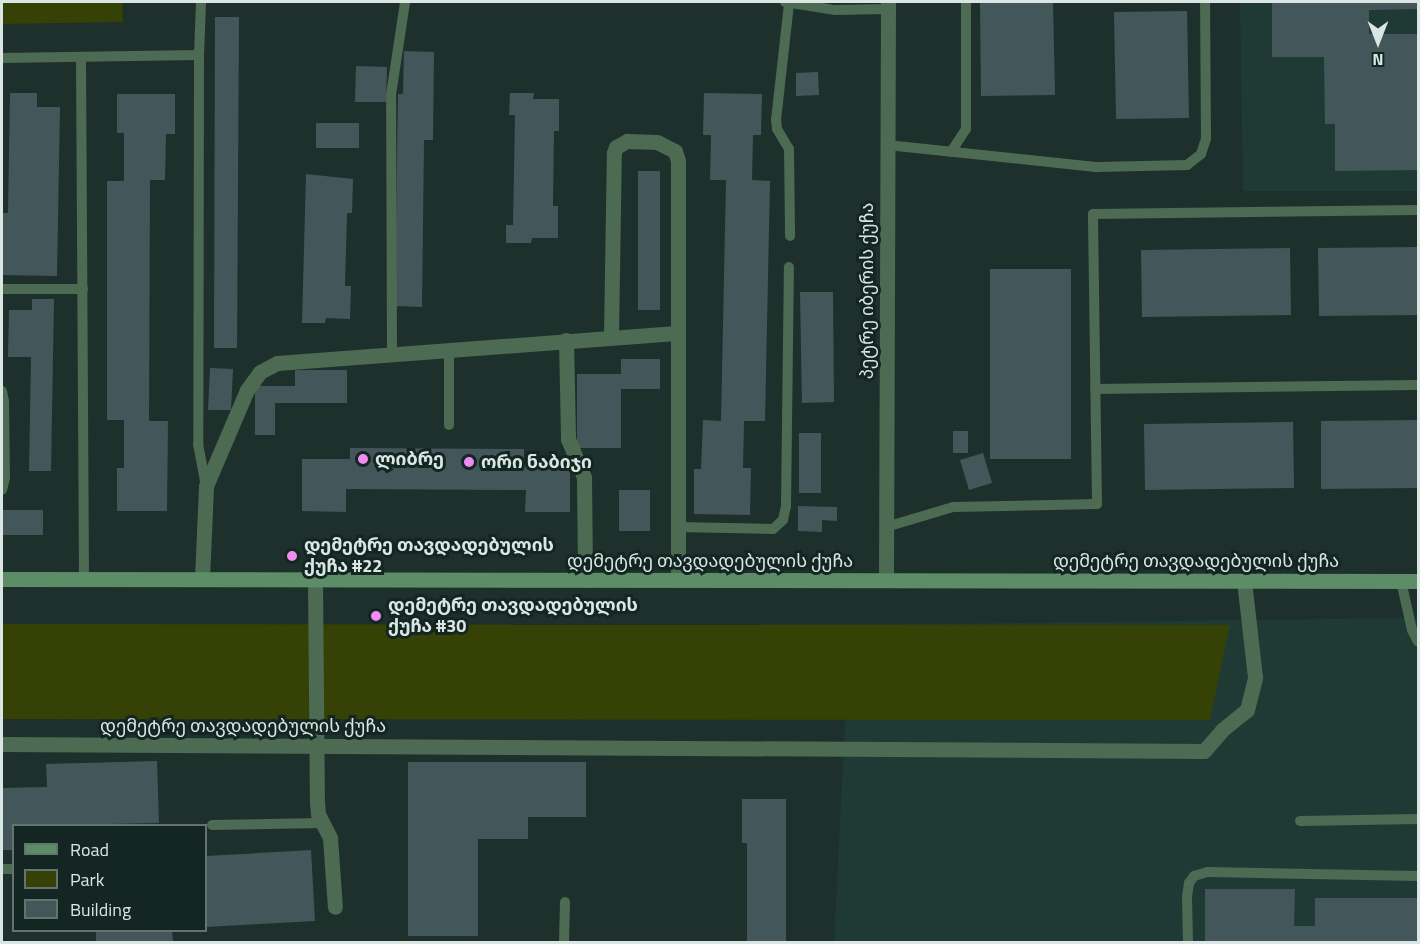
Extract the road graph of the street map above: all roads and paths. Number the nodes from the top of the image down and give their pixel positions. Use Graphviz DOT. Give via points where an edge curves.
graph roads {
  1 [pos="201,2"];
  2 [pos="405,2"];
  3 [pos="966,2"];
  4 [pos="1205,2"];
  5 [pos="787,3"];
  6 [pos="888,5"];
  7 [pos="199,56"];
  8 [pos="81,57"];
  9 [pos="2,58"];
  10 [pos="887,145"];
  11 [pos="951,152"];
  12 [pos="1419,210"];
  13 [pos="790,236"];
  14 [pos="789,267"];
  15 [pos="2,289"];
  16 [pos="82,289"];
  17 [pos="676,333"];
  18 [pos="611,336"];
  19 [pos="566,340"];
  20 [pos="448,351"];
  21 [pos="392,355"];
  22 [pos="1419,385"];
  23 [pos="1095,389"];
  24 [pos="2,391"];
  25 [pos="449,425"];
  26 [pos="206,486"];
  27 [pos="2,490"];
  28 [pos="678,527"];
  29 [pos="886,527"];
  30 [pos="2,579"];
  31 [pos="84,579"];
  32 [pos="202,579"];
  33 [pos="315,579"];
  34 [pos="585,580"];
  35 [pos="678,580"];
  36 [pos="886,580"];
  37 [pos="1244,581"];
  38 [pos="1401,581"];
  39 [pos="1419,581"];
  40 [pos="1419,642"];
  41 [pos="2,744"];
  42 [pos="317,746"];
  43 [pos="1419,819"];
  44 [pos="1300,821"];
  45 [pos="323,823"];
  46 [pos="212,825"];
  47 [pos="1419,876"];
  48 [pos="566,902"];
  49 [pos="335,907"];
  50 [pos="564,942"];
  51 [pos="1188,942"];
  1 -- 7 [label="lane"];
  2 -- 21 [label="lane" via="391,95"];
  3 -- 11 [label="lane" via="966,129"];
  4 -- 11 [label="lane" via="1206,139 1202,154 1187,165 1098,167"];
  5 -- 6 [label="lane" via="835,10"];
  5 -- 13 [label="lane" via="776,119 777,129 789,149"];
  6 -- 10 [label="street, პეტრე იბერის ქუჩა"];
  7 -- 8 [label="lane"];
  7 -- 26 [label="lane" via="198,444"];
  8 -- 9 [label="lane"];
  8 -- 16 [label="lane"];
  10 -- 11 [label="lane"];
  10 -- 29 [label="street, პეტრე იბერის ქუჩა"];
  12 -- 23 [label="lane" via="1093,214"];
  14 -- 28 [label="lane" via="783,520 773,529"];
  15 -- 16 [label="lane"];
  16 -- 31 [label="lane"];
  17 -- 18 [label="street"];
  17 -- 18 [label="street" via="678,161 675,151 657,142 627,141 616,147 613,160"];
  17 -- 28 [label="street"];
  18 -- 19 [label="street"];
  19 -- 20 [label="street"];
  19 -- 34 [label="street" via="568,439 584,477"];
  20 -- 21 [label="street"];
  20 -- 25 [label="lane"];
  21 -- 26 [label="street" via="277,363 260,372 247,390"];
  22 -- 23 [label="lane"];
  23 -- 29 [label="lane" via="1097,504 953,507"];
  24 -- 27 [label="lane"];
  26 -- 32 [label="street"];
  28 -- 35 [label="street"];
  29 -- 36 [label="street, პეტრე იბერის ქუჩა"];
  30 -- 31 [label="main road, დემეტრე თავდადებულის ქუჩა"];
  31 -- 32 [label="main road, დემეტრე თავდადებულის ქუჩა"];
  32 -- 33 [label="main road, დემეტრე თავდადებულის ქუჩა"];
  33 -- 34 [label="main road, დემეტრე თავდადებულის ქუჩა"];
  33 -- 42 [label="street"];
  34 -- 35 [label="main road, დემეტრე თავდადებულის ქუჩა"];
  35 -- 36 [label="main road, დემეტრე თავდადებულის ქუჩა"];
  36 -- 37 [label="main road, დემეტრე თავდადებულის ქუჩა"];
  37 -- 38 [label="main road, დემეტრე თავდადებულის ქუჩა"];
  37 -- 42 [label="street, დემეტრე თავდადებულის ქუჩა" via="1254,677 1247,710 1204,751"];
  38 -- 39 [label="main road, დემეტრე თავდადებულის ქუჩა"];
  38 -- 40 [label="lane" via="1412,630"];
  41 -- 42 [label="street, დემეტრე თავდადებულის ქუჩა"];
  42 -- 45 [label="street" via="318,814"];
  43 -- 44 [label="lane"];
  45 -- 46 [label="lane"];
  45 -- 49 [label="street" via="330,838"];
  47 -- 51 [label="lane" via="1207,872 1194,876 1189,883"];
  48 -- 50 [label="lane"];
}
